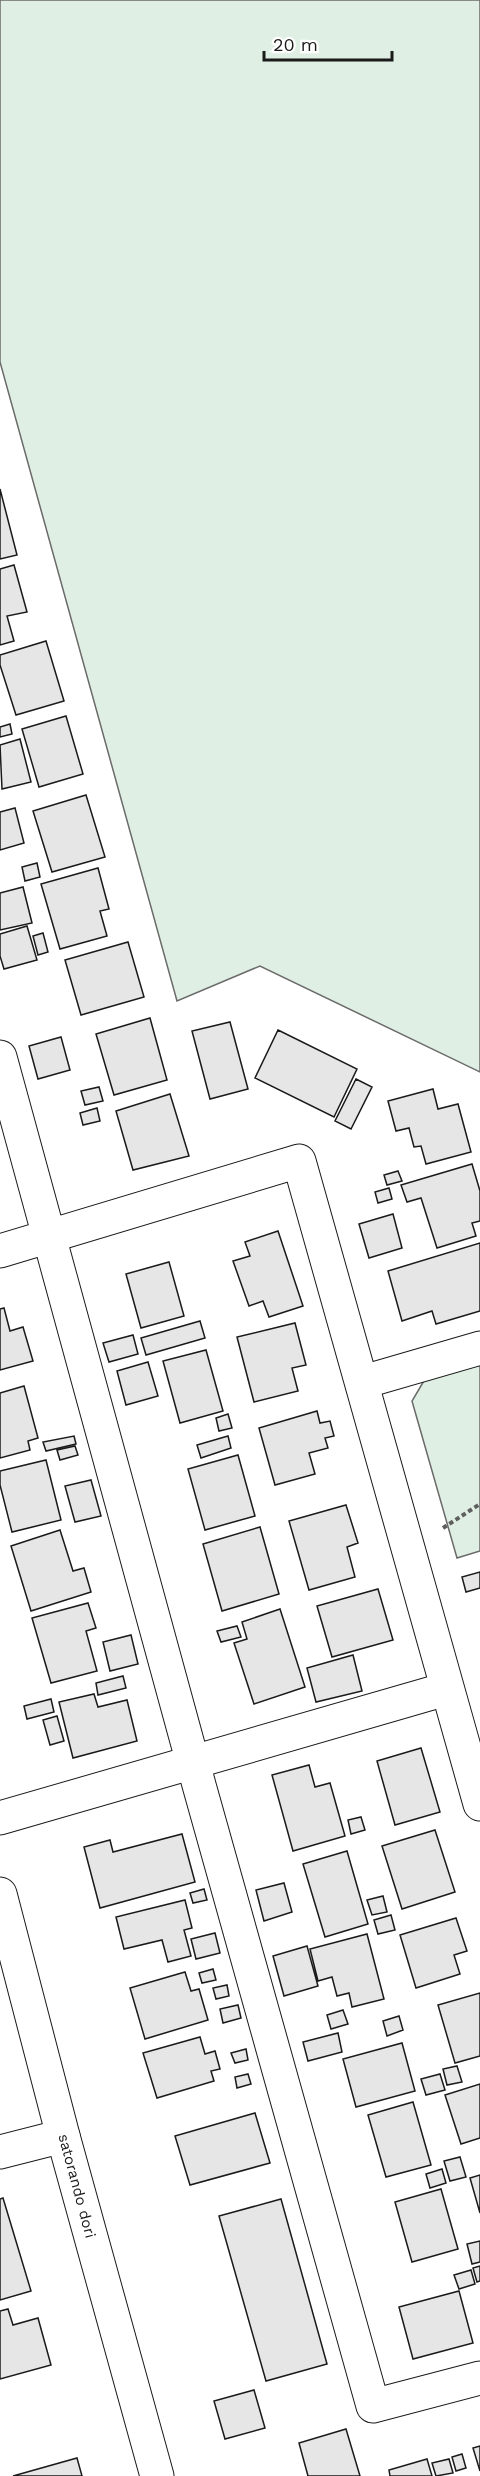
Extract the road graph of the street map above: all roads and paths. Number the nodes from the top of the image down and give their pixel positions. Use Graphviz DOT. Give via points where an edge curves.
graph roads {
  1 [pos="0,1058"];
  2 [pos="51,1236"];
  3 [pos="0,1251"];
  4 [pos="480,1348"];
  5 [pos="363,1382"];
  6 [pos="480,1504"];
  7 [pos="443,1528"];
  8 [pos="446,1689"];
  9 [pos="193,1763"];
  10 [pos="480,1804"];
  11 [pos="0,1818"];
  12 [pos="0,1894"];
  13 [pos="63,2136"];
  14 [pos="0,2152"];
  15 [pos="480,2378"];
  16 [pos="157,2476"];
  1 -- 2 [label="street"];
  2 -- 3 [label="street"];
  2 -- 5 [label="street" via="299,1161"];
  2 -- 9 [label="street"];
  4 -- 5 [label="street"];
  5 -- 8 [label="street"];
  6 -- 7 [label="path"];
  8 -- 9 [label="street"];
  8 -- 10 [label="street"];
  9 -- 11 [label="street"];
  9 -- 15 [label="street" via="373,2406"];
  12 -- 13 [label="street, satorando dori"];
  13 -- 14 [label="street"];
  13 -- 16 [label="street, satorando dori"];
}
